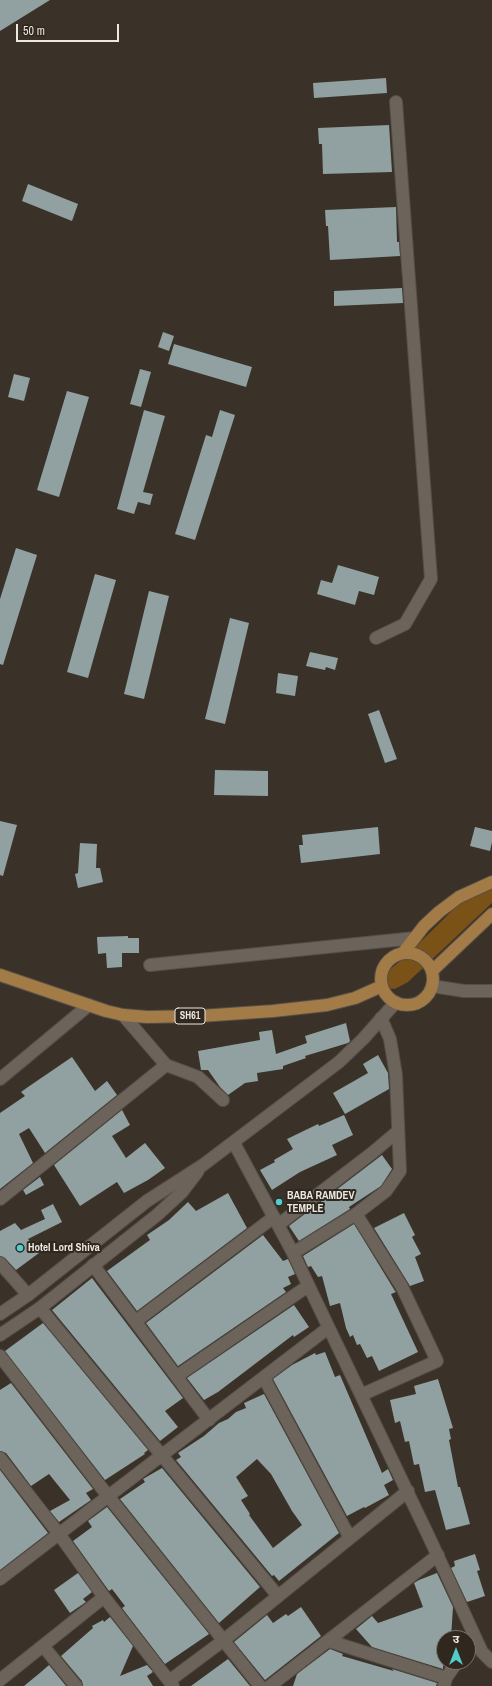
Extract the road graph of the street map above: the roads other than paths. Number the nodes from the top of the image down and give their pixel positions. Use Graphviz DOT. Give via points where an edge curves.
graph roads {
  1 [pos="396,102"];
  2 [pos="376,638"];
  3 [pos="492,882"];
  4 [pos="492,914"];
  5 [pos="415,938"];
  6 [pos="403,953"];
  7 [pos="150,965"];
  8 [pos="432,971"];
  9 [pos="0,975"];
  10 [pos="382,986"];
  11 [pos="432,986"];
  12 [pos="492,991"];
  13 [pos="396,1002"];
  14 [pos="89,1005"];
  15 [pos="123,1015"];
  16 [pos="381,1018"];
  17 [pos="166,1065"];
  18 [pos="0,1079"];
  19 [pos="223,1100"];
  20 [pos="398,1132"];
  21 [pos="234,1143"];
  22 [pos="203,1166"];
  23 [pos="0,1199"];
  24 [pos="356,1214"];
  25 [pos="276,1221"];
  26 [pos="293,1253"];
  27 [pos="0,1263"];
  28 [pos="93,1265"];
  29 [pos="308,1286"];
  30 [pos="28,1295"];
  31 [pos="40,1308"];
  32 [pos="0,1314"];
  33 [pos="136,1321"];
  34 [pos="328,1328"];
  35 [pos="0,1335"];
  36 [pos="0,1356"];
  37 [pos="177,1376"];
  38 [pos="264,1378"];
  39 [pos="361,1395"];
  40 [pos="209,1420"];
  41 [pos="161,1456"];
  42 [pos="0,1458"];
  43 [pos="408,1491"];
  44 [pos="108,1496"];
  45 [pos="59,1534"];
  46 [pos="350,1538"];
  47 [pos="438,1555"];
  48 [pos="0,1579"];
  49 [pos="278,1596"];
  50 [pos="104,1597"];
  51 [pos="467,1630"];
  52 [pos="224,1640"];
  53 [pos="329,1641"];
  54 [pos="476,1645"];
  55 [pos="43,1646"];
  56 [pos="492,1662"];
  57 [pos="452,1670"];
  58 [pos="0,1680"];
  59 [pos="445,1682"];
  60 [pos="171,1684"];
  61 [pos="76,1686"];
  62 [pos="260,1686"];
  63 [pos="270,1686"];
  1 -- 2 [label="street" via="431,579 405,624"];
  3 -- 5 [label="main road" via="459,897 439,912"];
  4 -- 8 [label="main road"];
  5 -- 6 [label="main road"];
  5 -- 7 [label="street"];
  6 -- 8 [label="main road" via="418,955 429,964"];
  6 -- 10 [label="main road" via="389,959 385,965"];
  8 -- 11 [label="main road"];
  9 -- 14 [label="main road, SH61"];
  10 -- 13 [label="main road"];
  10 -- 15 [label="main road, SH61" via="355,998 327,1005 200,1016"];
  11 -- 12 [label="street" via="464,991"];
  11 -- 13 [label="main road" via="429,993 418,1002 403,1005"];
  13 -- 16 [label="street"];
  14 -- 15 [label="main road, SH61"];
  14 -- 18 [label="street"];
  15 -- 17 [label="street"];
  16 -- 20 [label="street" via="390,1039 396,1074"];
  16 -- 21 [label="street" via="339,1062"];
  17 -- 19 [label="street" via="198,1077"];
  17 -- 23 [label="street"];
  20 -- 24 [label="street" via="400,1171 386,1191"];
  20 -- 25 [label="street"];
  21 -- 22 [label="street"];
  21 -- 25 [label="street"];
  22 -- 28 [label="street" via="182,1192 157,1215"];
  22 -- 30 [label="street" via="147,1201"];
  24 -- 26 [label="street"];
  24 -- 39 [label="street" via="402,1287 437,1361"];
  25 -- 26 [label="street"];
  25 -- 33 [label="street"];
  26 -- 29 [label="street"];
  27 -- 30 [label="street"];
  28 -- 31 [label="street"];
  28 -- 33 [label="street"];
  29 -- 34 [label="street"];
  29 -- 37 [label="street"];
  30 -- 32 [label="street"];
  31 -- 35 [label="street"];
  31 -- 41 [label="street"];
  33 -- 37 [label="street"];
  34 -- 38 [label="street"];
  34 -- 39 [label="street"];
  36 -- 44 [label="street"];
  37 -- 40 [label="street"];
  38 -- 40 [label="street"];
  38 -- 46 [label="street"];
  39 -- 43 [label="street"];
  40 -- 41 [label="street"];
  41 -- 44 [label="street"];
  41 -- 49 [label="street"];
  42 -- 45 [label="street"];
  43 -- 46 [label="street"];
  43 -- 47 [label="street"];
  44 -- 45 [label="street"];
  44 -- 52 [label="street"];
  45 -- 48 [label="street"];
  45 -- 50 [label="street"];
  46 -- 49 [label="street"];
  47 -- 51 [label="street"];
  47 -- 53 [label="street"];
  49 -- 52 [label="street"];
  50 -- 55 [label="street"];
  50 -- 60 [label="street"];
  52 -- 60 [label="street"];
  52 -- 62 [label="street"];
  53 -- 59 [label="street"];
  53 -- 63 [label="street"];
  54 -- 56 [label="street"];
  55 -- 58 [label="street"];
  55 -- 61 [label="street"];
  57 -- 59 [label="street"];
}
